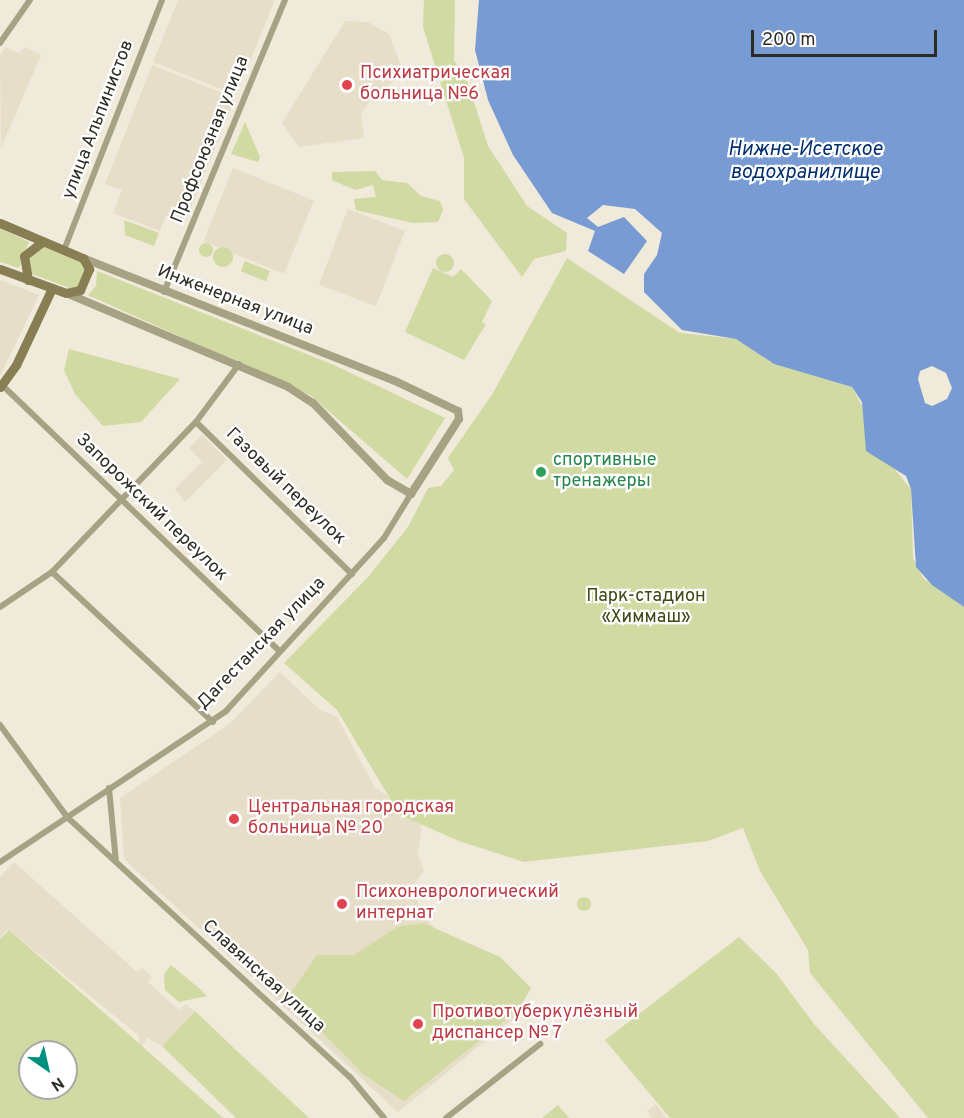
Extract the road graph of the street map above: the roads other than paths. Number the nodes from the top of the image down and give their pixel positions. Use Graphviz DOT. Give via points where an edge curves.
graph roads {
  1 [pos="30,0"];
  2 [pos="161,0"];
  3 [pos="285,0"];
  4 [pos="0,43"];
  5 [pos="0,223"];
  6 [pos="42,242"];
  7 [pos="64,250"];
  8 [pos="82,258"];
  9 [pos="0,269"];
  10 [pos="28,280"];
  11 [pos="52,288"];
  12 [pos="164,292"];
  13 [pos="66,293"];
  14 [pos="239,364"];
  15 [pos="1,386"];
  16 [pos="458,411"];
  17 [pos="196,422"];
  18 [pos="411,494"];
  19 [pos="120,500"];
  20 [pos="52,572"];
  21 [pos="352,574"];
  22 [pos="1,604"];
  23 [pos="279,651"];
  24 [pos="213,722"];
  25 [pos="0,725"];
  26 [pos="109,788"];
  27 [pos="67,817"];
  28 [pos="0,862"];
  29 [pos="117,864"];
  30 [pos="540,1044"];
  31 [pos="384,1118"];
  32 [pos="446,1118"];
  1 -- 4 [label="street"];
  2 -- 7 [label="street, улица Альпинистов"];
  3 -- 12 [label="street, Профсоюзная улица"];
  5 -- 6 [label="main road, Инженерная улица"];
  6 -- 7 [label="main road, Инженерная улица"];
  6 -- 10 [label="main road" via="24,256"];
  7 -- 8 [label="main road, Инженерная улица"];
  8 -- 12 [label="street, Инженерная улица"];
  8 -- 13 [label="main road" via="89,269 88,281"];
  9 -- 10 [label="main road"];
  10 -- 11 [label="main road"];
  11 -- 13 [label="main road"];
  11 -- 15 [label="main road"];
  12 -- 16 [label="street, Инженерная улица" via="364,368"];
  13 -- 14 [label="street"];
  14 -- 17 [label="street"];
  14 -- 18 [label="street" via="304,396 387,480"];
  15 -- 19 [label="street, Запорожский переулок"];
  16 -- 18 [label="street, Дагестанская улица"];
  17 -- 19 [label="street"];
  17 -- 21 [label="street, Газовый переулок"];
  18 -- 21 [label="street, Дагестанская улица"];
  19 -- 20 [label="street"];
  19 -- 23 [label="street, Запорожский переулок"];
  20 -- 22 [label="street"];
  20 -- 24 [label="street"];
  21 -- 23 [label="street, Дагестанская улица"];
  23 -- 24 [label="street, Дагестанская улица"];
  24 -- 26 [label="street, Дагестанская улица"];
  25 -- 27 [label="street, Славянская улица"];
  26 -- 27 [label="street, Дагестанская улица"];
  26 -- 29 [label="street"];
  27 -- 28 [label="street, Дагестанская улица"];
  27 -- 29 [label="street, Славянская улица"];
  29 -- 31 [label="street, Славянская улица" via="342,1070"];
  30 -- 32 [label="street"];
}
